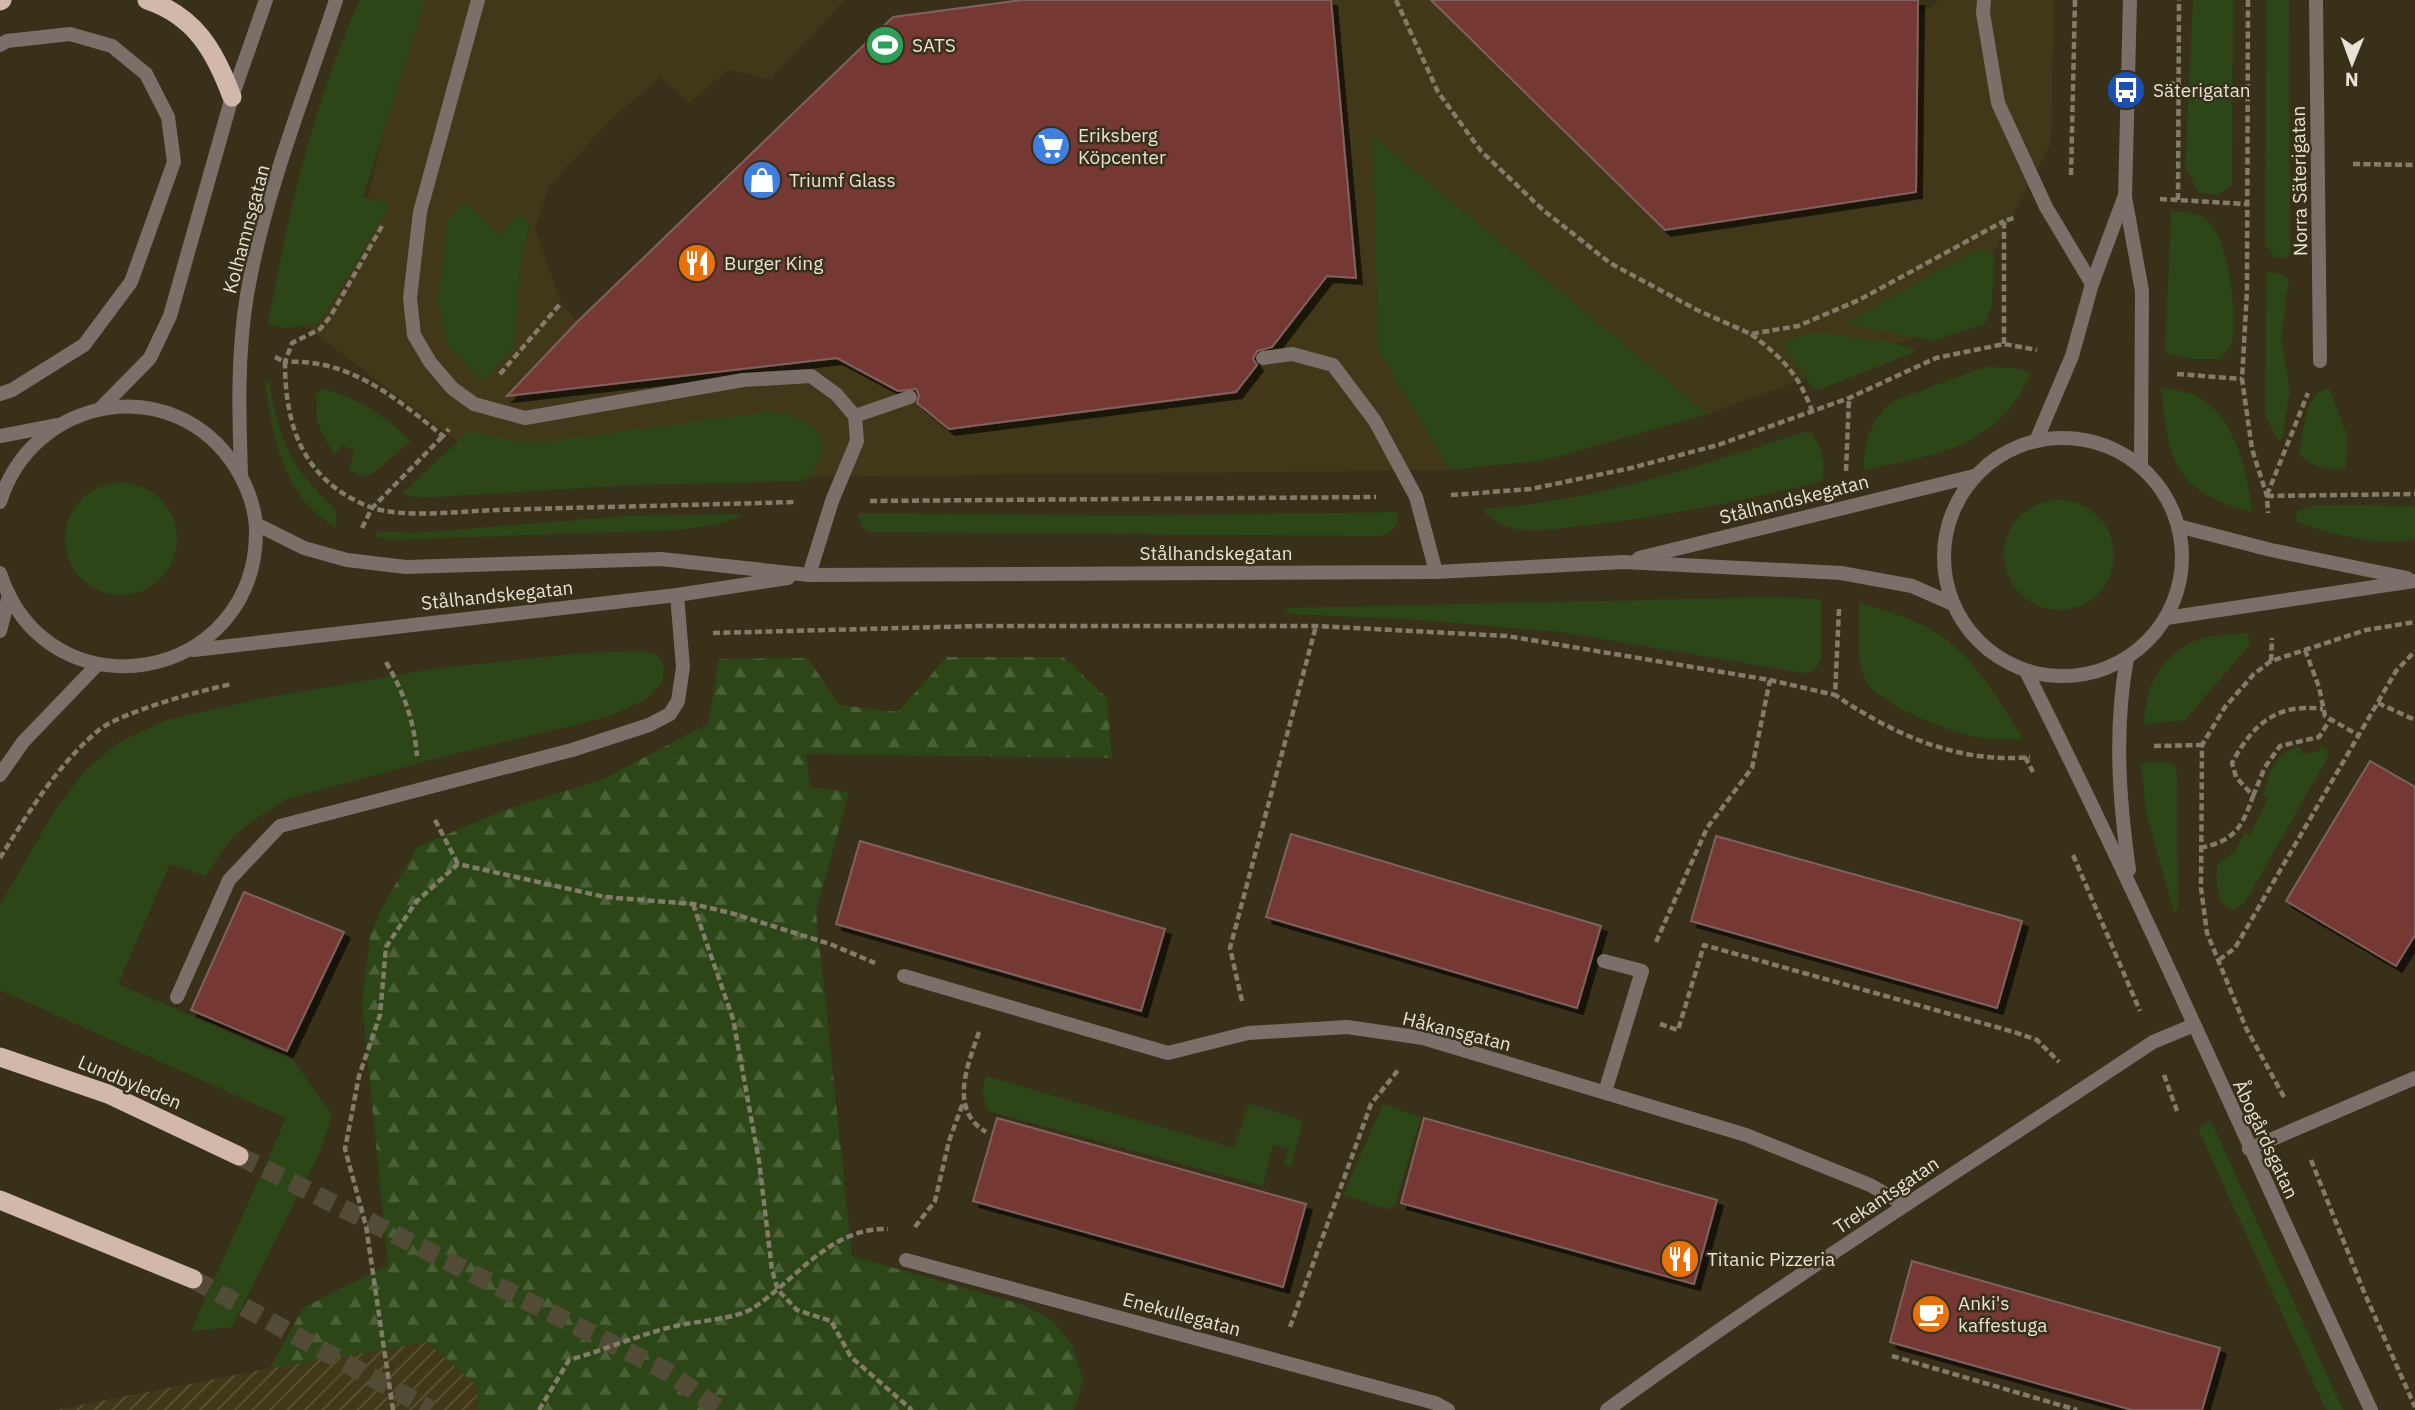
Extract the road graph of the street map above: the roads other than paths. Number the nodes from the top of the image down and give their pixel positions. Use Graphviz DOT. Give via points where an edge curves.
graph roads {
  1 [pos="147,0"];
  2 [pos="266,0"];
  3 [pos="336,0"];
  4 [pos="478,0"];
  5 [pos="1984,0"];
  6 [pos="2130,0"];
  7 [pos="2316,0"];
  8 [pos="0,45"];
  9 [pos="232,97"];
  10 [pos="2125,197"];
  11 [pos="2092,284"];
  12 [pos="1263,358"];
  13 [pos="2320,361"];
  14 [pos="0,394"];
  15 [pos="910,397"];
  16 [pos="100,409"];
  17 [pos="855,416"];
  18 [pos="58,425"];
  19 [pos="0,436"];
  20 [pos="2036,442"];
  21 [pos="2141,467"];
  22 [pos="1974,476"];
  23 [pos="241,477"];
  24 [pos="0,502"];
  25 [pos="256,524"];
  26 [pos="2178,526"];
  27 [pos="1623,562"];
  28 [pos="1436,572"];
  29 [pos="0,573"];
  30 [pos="809,575"];
  31 [pos="2415,581"];
  32 [pos="9,595"];
  33 [pos="677,595"];
  34 [pos="1953,604"];
  35 [pos="2166,618"];
  36 [pos="0,631"];
  37 [pos="189,651"];
  38 [pos="2127,658"];
  39 [pos="98,664"];
  40 [pos="2026,671"];
  41 [pos="0,775"];
  42 [pos="2131,882"];
  43 [pos="1604,961"];
  44 [pos="904,976"];
  45 [pos="177,997"];
  46 [pos="2193,1025"];
  47 [pos="0,1057"];
  48 [pos="2415,1078"];
  49 [pos="1605,1092"];
  50 [pos="2249,1149"];
  51 [pos="239,1156"];
  52 [pos="0,1200"];
  53 [pos="1905,1205"];
  54 [pos="906,1259"];
  55 [pos="193,1279"];
  56 [pos="1448,1410"];
  57 [pos="1606,1410"];
  58 [pos="2371,1410"];
  1 -- 9 [label="highway" via="169,8 193,27 218,59"];
  2 -- 9 [label="street"];
  3 -- 23 [label="street, Kolhamnsgatan" via="264,221 247,293 238,398"];
  4 -- 17 [label="street" via="420,212 410,298 414,335 452,388 474,404 525,418 743,380 811,376"];
  5 -- 11 [label="street" via="1998,103 2046,207"];
  6 -- 10 [label="street"];
  7 -- 13 [label="street, Norra Säterigatan"];
  8 -- 14 [label="street" via="70,34 112,46 146,74 168,117 174,162 131,282 84,345"];
  9 -- 16 [label="street" via="170,316 150,358"];
  10 -- 11 [label="street"];
  10 -- 21 [label="street" via="2142,292"];
  11 -- 20 [label="street" via="2072,356"];
  12 -- 28 [label="street" via="1292,354 1332,365 1376,421 1416,497"];
  15 -- 17 [label="street"];
  16 -- 18 [label="street"];
  16 -- 23 [label="street" via="124,406 171,414 212,439"];
  17 -- 30 [label="street" via="857,441"];
  18 -- 19 [label="street"];
  18 -- 24 [label="street" via="16,465"];
  20 -- 21 [label="street" via="2054,438 2091,442 2109,447"];
  20 -- 22 [label="street" via="2004,454"];
  21 -- 26 [label="street" via="2160,487"];
  22 -- 27 [label="street, Stålhandskegatan"];
  22 -- 34 [label="street" via="1956,504 1946,537 1945,571"];
  23 -- 25 [label="street"];
  25 -- 30 [label="street, Stålhandskegatan" via="304,548 405,568 661,559"];
  25 -- 37 [label="street" via="253,568 246,587 222,624"];
  26 -- 31 [label="street"];
  26 -- 35 [label="street" via="2181,572"];
  27 -- 28 [label="street, Stålhandskegatan"];
  27 -- 34 [label="street, Stålhandskegatan" via="1841,573 1912,586"];
  28 -- 30 [label="street, Stålhandskegatan"];
  29 -- 32 [label="street"];
  30 -- 33 [label="street, Stålhandskegatan"];
  31 -- 35 [label="street"];
  32 -- 36 [label="street"];
  32 -- 39 [label="street" via="39,634 66,653"];
  33 -- 37 [label="street, Stålhandskegatan"];
  33 -- 45 [label="street" via="683,667 678,701 670,714 572,750 279,826 229,880"];
  34 -- 40 [label="street" via="1990,652"];
  35 -- 38 [label="street"];
  37 -- 39 [label="street" via="145,666"];
  38 -- 40 [label="street" via="2078,676"];
  38 -- 42 [label="street, Åbogårdsgatan" via="2119,699 2119,794"];
  39 -- 41 [label="street" via="31,733"];
  40 -- 42 [label="street, Åbogårdsgatan"];
  42 -- 46 [label="street, Åbogårdsgatan"];
  43 -- 49 [label="street" via="1642,971"];
  44 -- 49 [label="street, Håkansgatan" via="1168,1053 1248,1032 1347,1027 1423,1038"];
  46 -- 50 [label="street, Åbogårdsgatan"];
  46 -- 53 [label="street, Trekantsgatan" via="2152,1042"];
  47 -- 51 [label="highway, Lundbyleden" via="108,1094"];
  48 -- 50 [label="street"];
  49 -- 53 [label="street, Håkansgatan" via="1746,1135 1870,1185"];
  50 -- 58 [label="street, Åbogårdsgatan"];
  52 -- 55 [label="highway"];
  53 -- 57 [label="street, Trekantsgatan" via="1730,1320"];
  54 -- 56 [label="street, Enekullegatan"];
}
